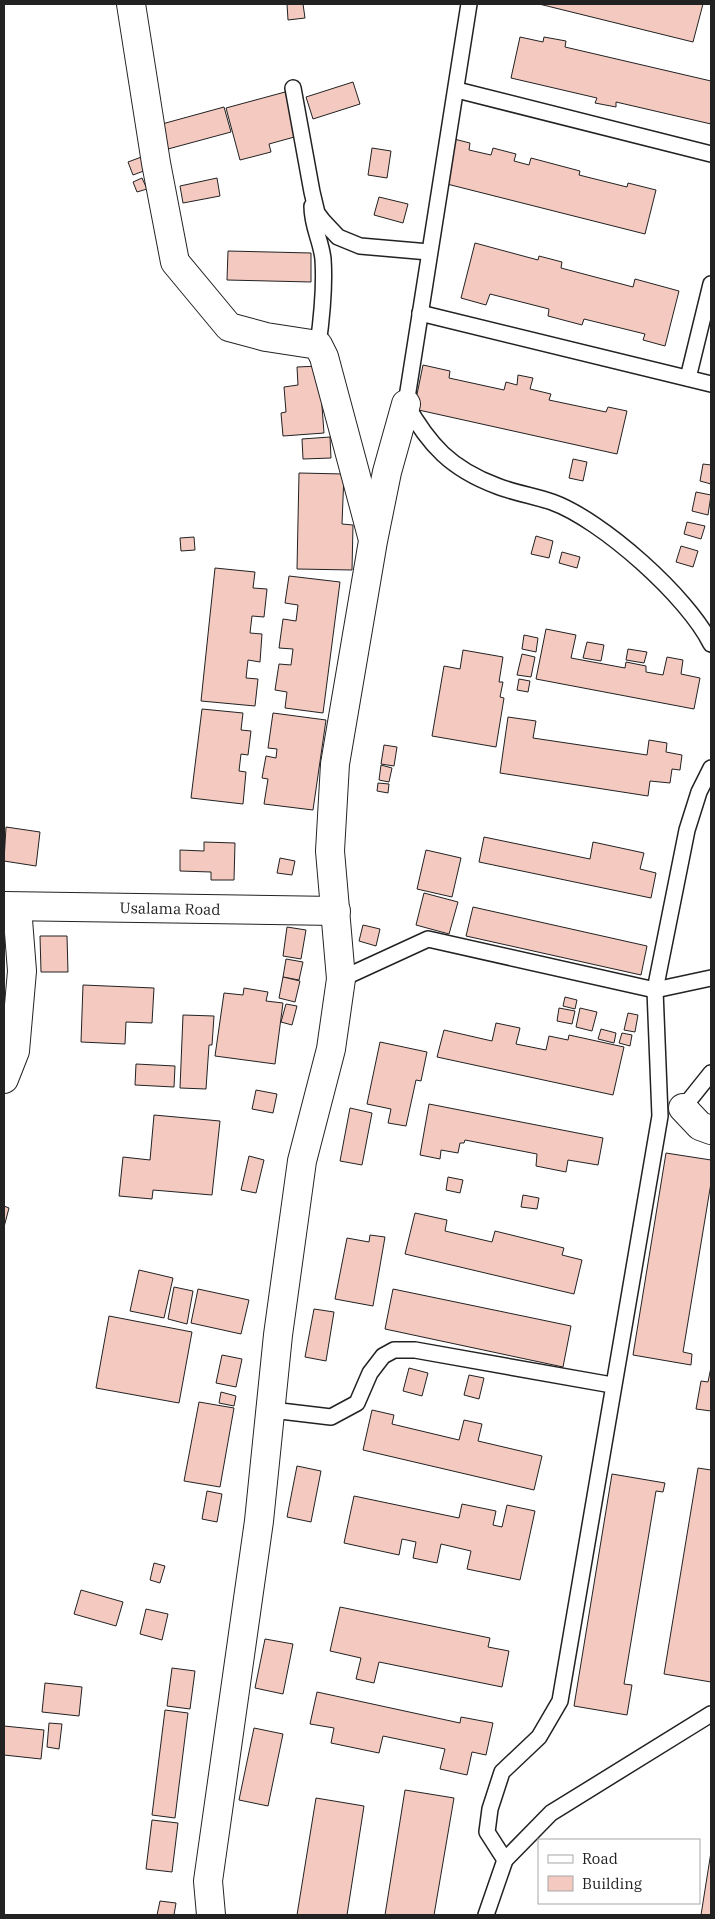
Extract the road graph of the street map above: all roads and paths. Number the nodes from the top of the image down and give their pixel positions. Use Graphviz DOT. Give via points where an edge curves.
graph roads {
  1 [pos="131,4"];
  2 [pos="469,4"];
  3 [pos="293,88"];
  4 [pos="457,90"];
  5 [pos="711,154"];
  6 [pos="312,192"];
  7 [pos="429,252"];
  8 [pos="711,284"];
  9 [pos="420,313"];
  10 [pos="318,345"];
  11 [pos="688,378"];
  12 [pos="711,384"];
  13 [pos="406,404"];
  14 [pos="373,541"];
  15 [pos="711,644"];
  16 [pos="711,768"];
  17 [pos="10,906"];
  18 [pos="336,911"];
  19 [pos="711,978"];
  20 [pos="341,979"];
  21 [pos="654,990"];
  22 [pos="711,1074"];
  23 [pos="4,1079"];
  24 [pos="672,1112"];
  25 [pos="711,1130"];
  26 [pos="612,1386"];
  27 [pos="272,1410"];
  28 [pos="711,1714"];
  29 [pos="505,1860"];
  30 [pos="211,1915"];
  31 [pos="486,1915"];
  1 -- 10 [label="street" via="175,262 229,327 266,338"];
  2 -- 4 [label="lane"];
  3 -- 6 [label="lane"];
  4 -- 5 [label="lane"];
  4 -- 7 [label="lane"];
  6 -- 7 [label="lane" via="317,213 338,237 360,246"];
  6 -- 10 [label="lane" via="312,223 322,258 324,301"];
  7 -- 9 [label="lane"];
  8 -- 11 [label="lane"];
  9 -- 11 [label="lane"];
  9 -- 13 [label="lane"];
  10 -- 14 [label="street"];
  11 -- 12 [label="lane"];
  13 -- 14 [label="street" via="387,472"];
  13 -- 15 [label="lane" via="438,451 460,467 495,486 552,502 582,516 613,537 690,611"];
  14 -- 18 [label="street" via="335,764 330,851"];
  16 -- 21 [label="lane" via="699,792 687,830"];
  17 -- 18 [label="street, Usalama Road"];
  17 -- 23 [label="street" via="22,970 15,1051"];
  18 -- 20 [label="street"];
  19 -- 21 [label="lane"];
  20 -- 21 [label="lane" via="428,939"];
  20 -- 27 [label="street" via="331,1049 302,1161 278,1335"];
  21 -- 24 [label="lane"];
  22 -- 24 [label="lane"];
  24 -- 25 [label="street"];
  24 -- 26 [label="lane"];
  26 -- 27 [label="lane" via="414,1350 394,1350 383,1356 370,1373 357,1403 331,1417"];
  26 -- 29 [label="lane" via="560,1701 539,1737 502,1772 490,1809 487,1832"];
  27 -- 30 [label="street" via="208,1882"];
  28 -- 29 [label="lane" via="551,1813"];
  29 -- 31 [label="lane"];
}
